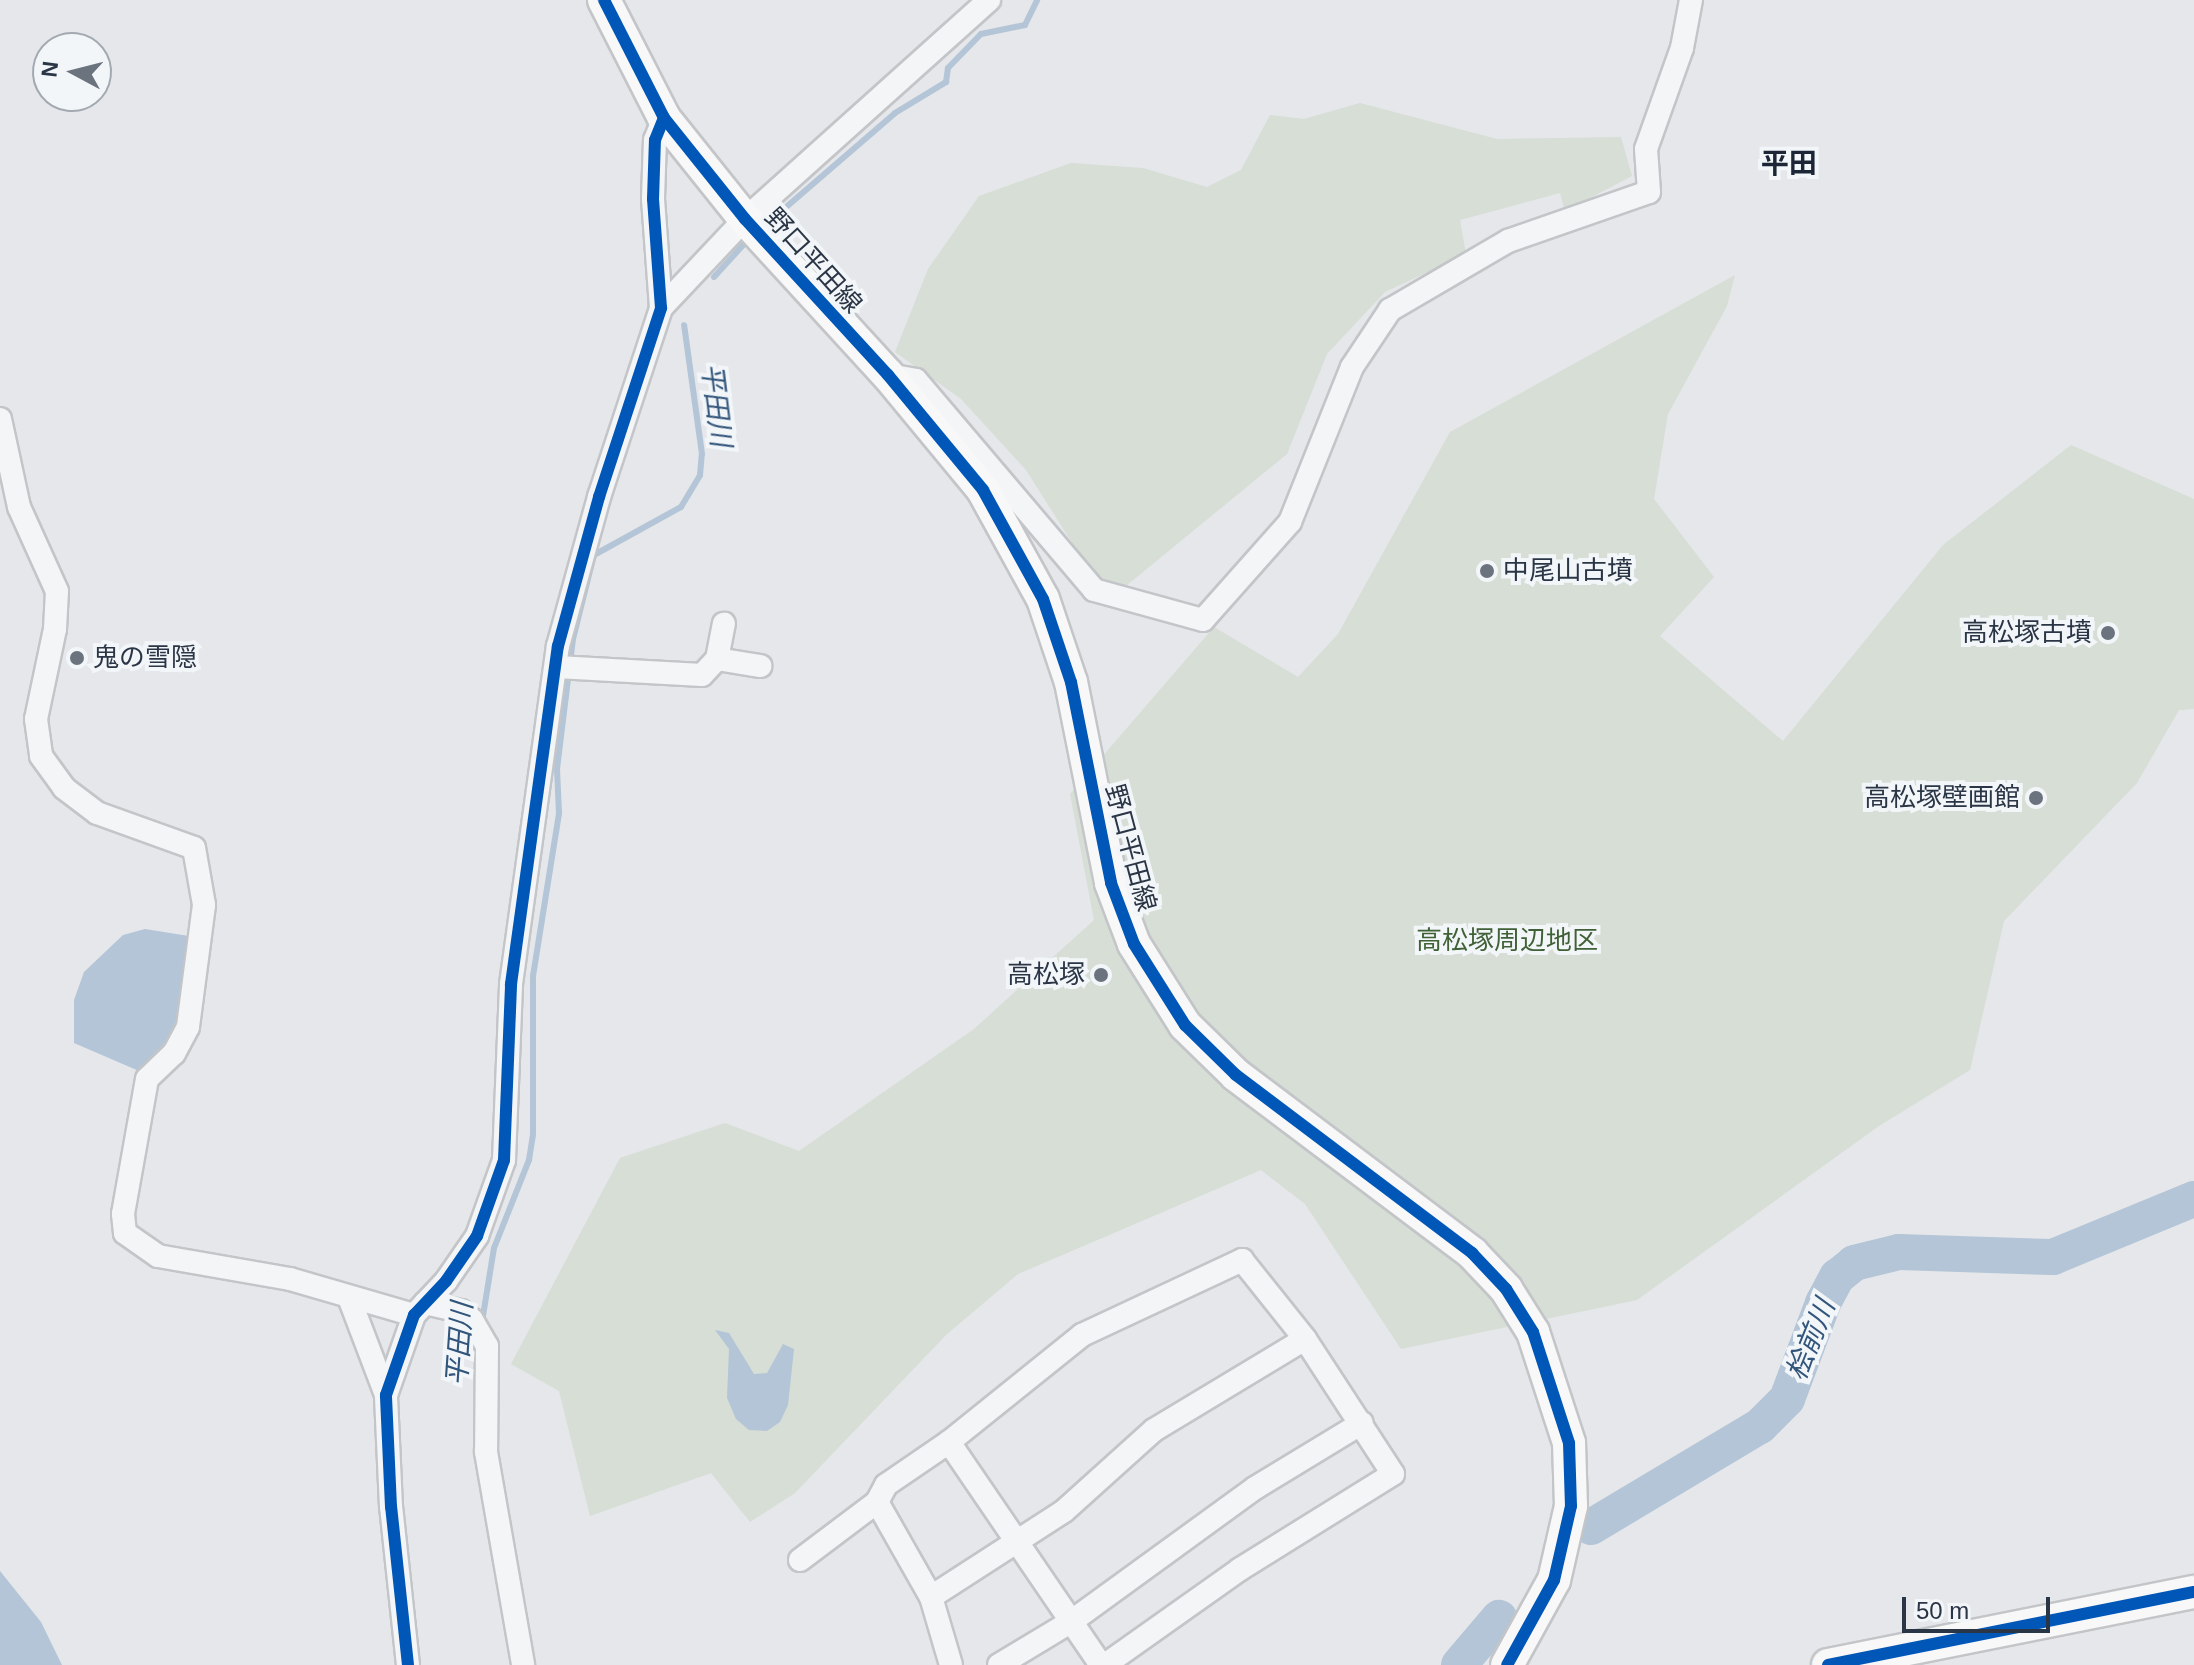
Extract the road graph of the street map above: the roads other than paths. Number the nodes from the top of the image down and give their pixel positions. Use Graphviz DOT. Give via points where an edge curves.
graph roads {
  1 [pos="604,0"];
  2 [pos="989,0"];
  3 [pos="1691,0"];
  4 [pos="664,118"];
  5 [pos="745,219"];
  6 [pos="661,308"];
  7 [pos="888,375"];
  8 [pos="0,419"];
  9 [pos="724,624"];
  10 [pos="717,659"];
  11 [pos="760,666"];
  12 [pos="566,668"];
  13 [pos="350,1300"];
  14 [pos="419,1309"];
  15 [pos="1305,1339"];
  16 [pos="386,1395"];
  17 [pos="1362,1423"];
  18 [pos="949,1442"];
  19 [pos="877,1502"];
  20 [pos="1020,1541"];
  21 [pos="800,1560"];
  22 [pos="2194,1592"];
  23 [pos="931,1597"];
  24 [pos="1072,1621"];
  25 [pos="408,1665"];
  26 [pos="523,1665"];
  27 [pos="951,1665"];
  28 [pos="999,1665"];
  29 [pos="1103,1665"];
  30 [pos="1507,1665"];
  31 [pos="1828,1665"];
  1 -- 4 [label="main road, 野口平田線"];
  2 -- 5 [label="street"];
  3 -- 7 [label="street" via="1682,48 1646,149 1649,192 1508,241 1390,310 1352,367 1290,522 1203,620 1094,590 916,380"];
  4 -- 5 [label="main road, 野口平田線"];
  4 -- 6 [label="street" via="655,140 653,199"];
  5 -- 6 [label="street"];
  5 -- 7 [label="main road, 野口平田線"];
  6 -- 12 [label="street" via="575,577"];
  7 -- 30 [label="main road, 野口平田線" via="983,490 1043,599 1071,682 1111,883 1134,944 1185,1025 1236,1075 1472,1253 1506,1289 1533,1332 1569,1443 1571,1506 1554,1580"];
  8 -- 13 [label="street" via="19,507 57,591 55,629 36,719 41,756 64,788 97,813 194,848 204,905 188,1027 174,1053 147,1079 123,1214 125,1233 158,1256 290,1279"];
  9 -- 10 [label="street"];
  10 -- 11 [label="street"];
  10 -- 12 [label="street" via="702,675"];
  12 -- 14 [label="street" via="511,984 504,1160 477,1236"];
  13 -- 14 [label="street"];
  13 -- 16 [label="street"];
  14 -- 16 [label="street"];
  14 -- 26 [label="street" via="472,1320 487,1346 488,1465"];
  15 -- 17 [label="street"];
  15 -- 18 [label="street" via="1242,1260 1082,1335"];
  15 -- 20 [label="street" via="1154,1430 1064,1511"];
  16 -- 25 [label="street" via="391,1507"];
  17 -- 24 [label="street" via="1255,1488"];
  17 -- 29 [label="street" via="1393,1474 1239,1570"];
  18 -- 19 [label="street" via="886,1485"];
  18 -- 20 [label="street"];
  19 -- 21 [label="street"];
  19 -- 23 [label="street"];
  20 -- 23 [label="street"];
  20 -- 24 [label="street"];
  22 -- 31 [label="main road"];
  23 -- 27 [label="street"];
  24 -- 28 [label="street"];
  24 -- 29 [label="street"];
}
